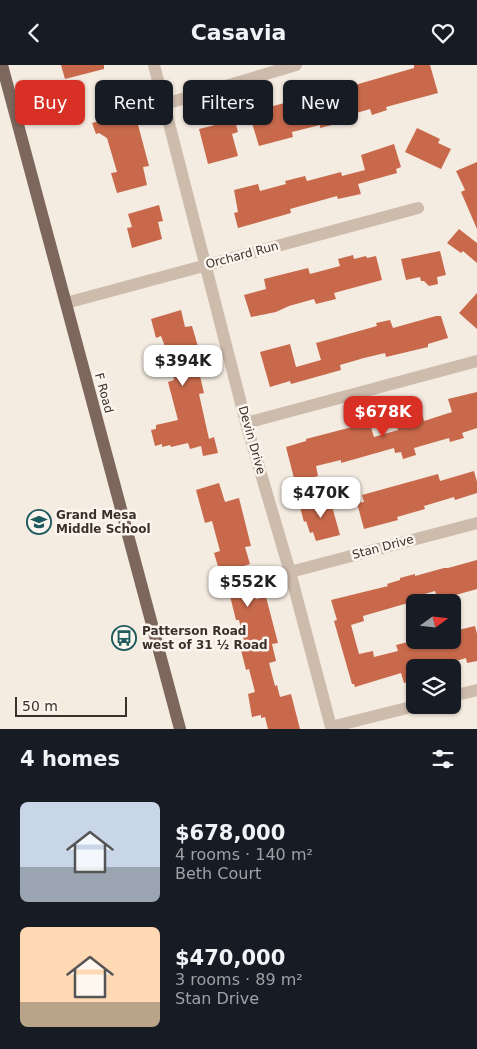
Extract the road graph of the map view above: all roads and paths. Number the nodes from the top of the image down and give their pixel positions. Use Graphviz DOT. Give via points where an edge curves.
graph roads {
  1 [pos="2,65"];
  2 [pos="154,65"];
  3 [pos="296,65"];
  4 [pos="158,80"];
  5 [pos="173,102"];
  6 [pos="170,125"];
  7 [pos="418,208"];
  8 [pos="205,265"];
  9 [pos="66,303"];
  10 [pos="477,361"];
  11 [pos="246,423"];
  12 [pos="477,523"];
  13 [pos="290,572"];
  14 [pos="477,690"];
  15 [pos="461,694"];
  16 [pos="406,708"];
  17 [pos="180,729"];
  1 -- 9 [label="main road, F Road"];
  2 -- 4 [label="street, Devin Drive"];
  3 -- 5 [label="street"];
  6 -- 8 [label="street, Devin Drive"];
  7 -- 8 [label="street, Orchard Run"];
  8 -- 9 [label="street, Orchard Run"];
  8 -- 11 [label="street, Devin Drive"];
  9 -- 17 [label="main road, F Road"];
  10 -- 11 [label="street"];
  11 -- 13 [label="street, Devin Drive"];
  12 -- 13 [label="street, Stan Drive"];
  13 -- 16 [label="street, Devin Drive" via="332,727"];
  14 -- 15 [label="street"];
}
